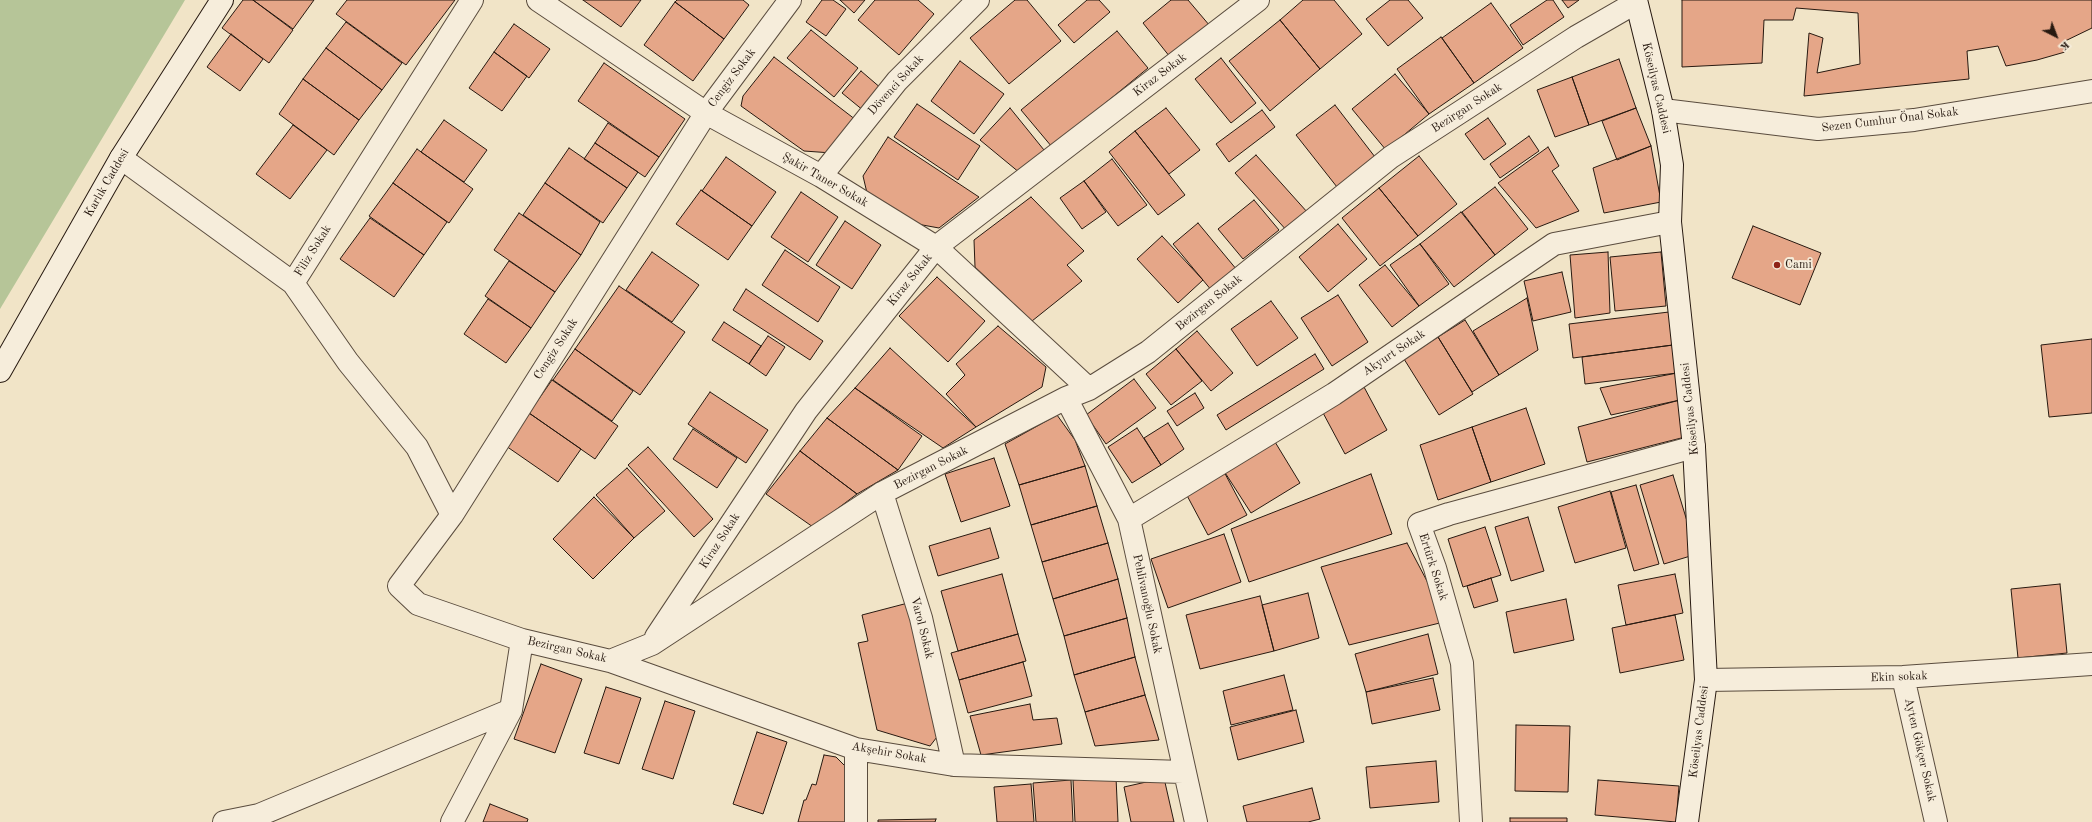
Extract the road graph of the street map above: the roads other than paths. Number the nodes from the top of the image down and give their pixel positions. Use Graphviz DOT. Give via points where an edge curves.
graph roads {
  1 [pos="222,0"];
  2 [pos="472,0"];
  3 [pos="538,0"];
  4 [pos="790,0"];
  5 [pos="978,0"];
  6 [pos="1258,0"];
  7 [pos="1635,2"];
  8 [pos="2092,91"];
  9 [pos="1663,110"];
  10 [pos="706,113"];
  11 [pos="121,158"];
  12 [pos="821,176"];
  13 [pos="1670,222"];
  14 [pos="936,247"];
  15 [pos="293,282"];
  16 [pos="0,371"];
  17 [pos="1089,389"];
  18 [pos="1066,398"];
  19 [pos="1694,447"];
  20 [pos="882,493"];
  21 [pos="452,515"];
  22 [pos="1129,520"];
  23 [pos="522,640"];
  24 [pos="652,644"];
  25 [pos="610,661"];
  26 [pos="2092,664"];
  27 [pos="1903,677"];
  28 [pos="1706,680"];
  29 [pos="511,710"];
  30 [pos="856,749"];
  31 [pos="954,765"];
  32 [pos="1183,772"];
  33 [pos="267,819"];
  34 [pos="224,822"];
  35 [pos="452,822"];
  36 [pos="856,822"];
  37 [pos="1196,822"];
  38 [pos="1471,822"];
  39 [pos="1687,822"];
  40 [pos="1936,822"];
  1 -- 11 [label="street, Karlık Caddesi"];
  2 -- 15 [label="street, Filiz Sokak"];
  3 -- 10 [label="street, Şakir Taner Sokak"];
  4 -- 10 [label="street, Cengiz Sokak"];
  5 -- 12 [label="street, Dövenci Sokak" via="897,81"];
  6 -- 14 [label="street, Kiraz Sokak"];
  7 -- 9 [label="street, Köseilyas Caddesi"];
  7 -- 17 [label="street, Bezirgan Sokak" via="1576,37 1391,158 1148,352"];
  8 -- 9 [label="street, Sezen Cumhur Önal Sokak" via="1914,120 1818,129"];
  9 -- 13 [label="street, Köseilyas Caddesi" via="1672,165"];
  10 -- 12 [label="street, Şakir Taner Sokak"];
  10 -- 21 [label="street, Cengiz Sokak"];
  11 -- 15 [label="street"];
  11 -- 16 [label="street, Karlık Caddesi"];
  12 -- 14 [label="street, Şakir Taner Sokak"];
  13 -- 19 [label="street, Köseilyas Caddesi"];
  13 -- 22 [label="street, Akyurt Sokak" via="1554,244 1334,394"];
  14 -- 17 [label="street, Şakir Taner Sokak"];
  14 -- 24 [label="street, Kiraz Sokak" via="806,411"];
  15 -- 21 [label="street, Filiz Sokak" via="348,362 417,447"];
  17 -- 18 [label="street, Bezirgan Sokak"];
  18 -- 20 [label="street, Bezirgan Sokak"];
  18 -- 22 [label="street, Pehlivanoğlu Sokak"];
  19 -- 28 [label="street, Köseilyas Caddesi"];
  19 -- 38 [label="street, Ertürk Sokak" via="1419,524 1435,568 1462,663"];
  20 -- 24 [label="street, Bezirgan Sokak"];
  20 -- 31 [label="street, Varol Sokak" via="921,618"];
  21 -- 23 [label="street, Cengiz Sokak" via="399,586 418,604"];
  22 -- 32 [label="street, Pehlivanoğlu Sokak"];
  23 -- 25 [label="street, Bezirgan Sokak"];
  23 -- 29 [label="street, Bezirgan Sokak"];
  24 -- 25 [label="street, Bezirgan Sokak"];
  25 -- 30 [label="street, Akşehir Sokak"];
  26 -- 27 [label="street, Ekin sokak"];
  27 -- 28 [label="street, Ekin sokak"];
  27 -- 40 [label="street, Ayten Gökçer Sokak"];
  28 -- 39 [label="street, Köseilyas Caddesi"];
  29 -- 33 [label="street"];
  29 -- 35 [label="street, Bezirgan Sokak"];
  30 -- 31 [label="street, Akşehir Sokak"];
  30 -- 36 [label="street"];
  31 -- 32 [label="street, Akşehir Sokak"];
  32 -- 37 [label="street, Pehlivanoğlu Sokak"];
  33 -- 34 [label="street"];
}
